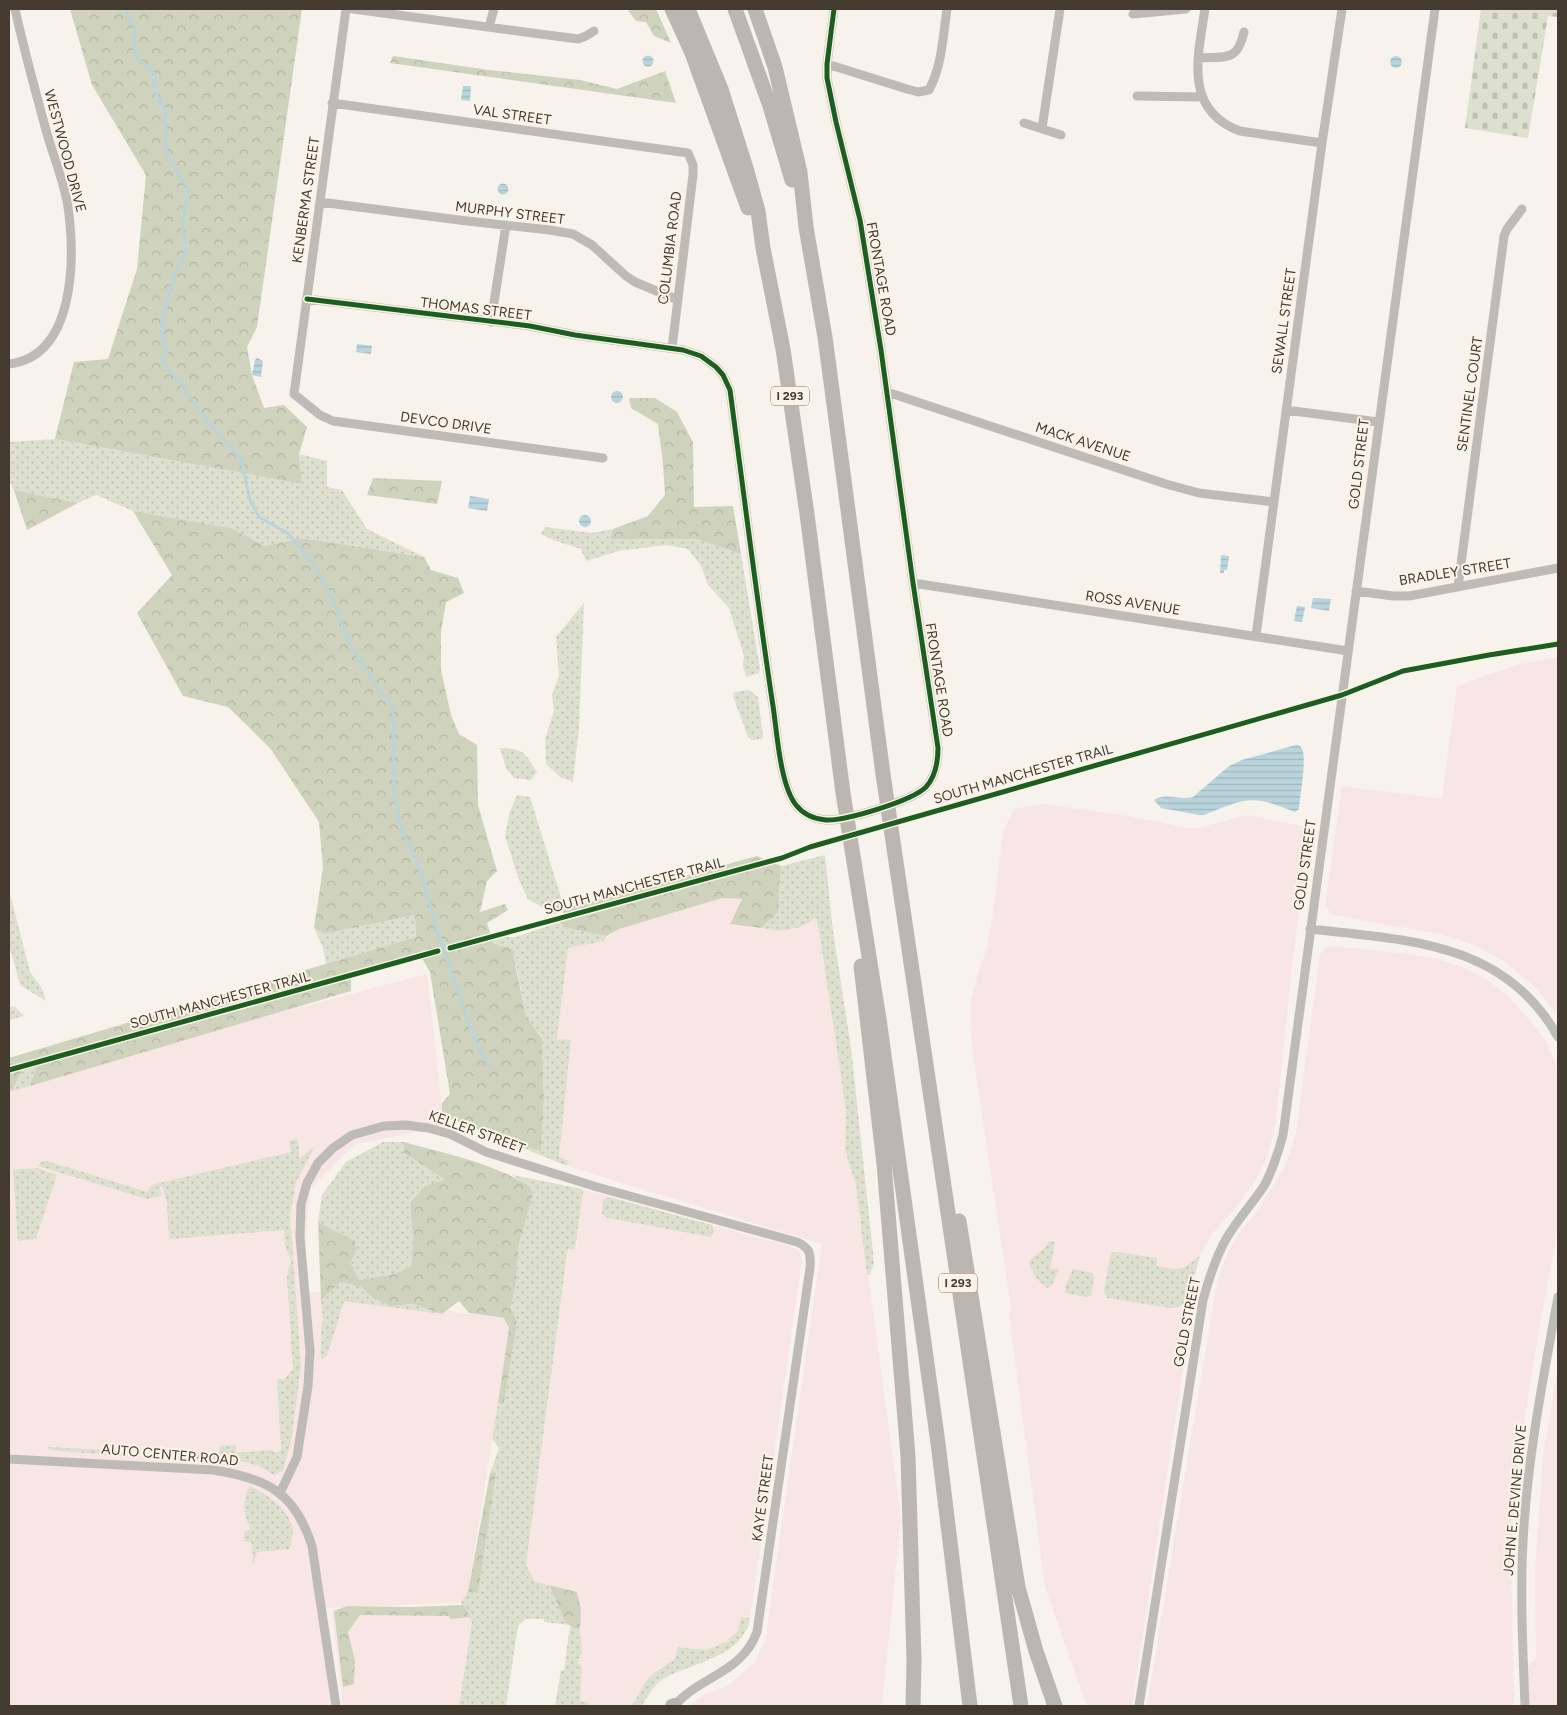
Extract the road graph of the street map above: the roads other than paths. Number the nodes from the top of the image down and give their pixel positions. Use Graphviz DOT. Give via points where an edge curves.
graph roads {
  1 [pos="15,9"];
  2 [pos="346,9"];
  3 [pos="353,9"];
  4 [pos="494,9"];
  5 [pos="672,9"];
  6 [pos="688,9"];
  7 [pos="735,9"];
  8 [pos="755,9"];
  9 [pos="834,9"];
  10 [pos="947,9"];
  11 [pos="1060,9"];
  12 [pos="1186,9"];
  13 [pos="1205,9"];
  14 [pos="1342,9"];
  15 [pos="1435,9"];
  16 [pos="1133,14"];
  17 [pos="489,27"];
  18 [pos="594,31"];
  19 [pos="1244,32"];
  20 [pos="1198,58"];
  21 [pos="827,64"];
  22 [pos="1137,96"];
  23 [pos="1202,97"];
  24 [pos="332,103"];
  25 [pos="1024,123"];
  26 [pos="1042,128"];
  27 [pos="1061,135"];
  28 [pos="1322,143"];
  29 [pos="688,153"];
  30 [pos="320,202"];
  31 [pos="1522,209"];
  32 [pos="506,225"];
  33 [pos="806,227"];
  34 [pos="763,248"];
  35 [pos="307,299"];
  36 [pos="678,300"];
  37 [pos="491,322"];
  38 [pos="672,348"];
  39 [pos="9,364"];
  40 [pos="887,392"];
  41 [pos="294,394"];
  42 [pos="1286,410"];
  43 [pos="1378,422"];
  44 [pos="603,458"];
  45 [pos="1274,502"];
  46 [pos="1558,568"];
  47 [pos="913,582"];
  48 [pos="1458,588"];
  49 [pos="1356,592"];
  50 [pos="1256,636"];
  51 [pos="1348,651"];
  52 [pos="859,897"];
  53 [pos="1310,928"];
  54 [pos="1558,1037"];
  55 [pos="933,1110"];
  56 [pos="811,1256"];
  57 [pos="1558,1297"];
  58 [pos="9,1459"];
  59 [pos="280,1493"];
  60 [pos="914,1661"];
  61 [pos="336,1706"];
  62 [pos="674,1706"];
  63 [pos="913,1706"];
  64 [pos="920,1706"];
  65 [pos="970,1706"];
  66 [pos="1021,1706"];
  67 [pos="1055,1706"];
  68 [pos="1138,1706"];
  69 [pos="1525,1706"];
  1 -- 39 [label="street, WESTWOOD DRIVE" via="68,206 70,253 67,298 59,325 34,356"];
  2 -- 24 [label="street, KENBERMA STREET"];
  3 -- 17 [label="street"];
  4 -- 17 [label="street"];
  5 -- 34 [label="highway" via="692,53"];
  6 -- 34 [label="highway, I 293" via="733,125 758,211"];
  7 -- 33 [label="highway, I 293" via="770,106"];
  8 -- 33 [label="highway" via="788,117 800,172"];
  9 -- 21 [label="street, FRONTAGE ROAD"];
  10 -- 21 [label="street" via="938,68 929,90 918,92"];
  11 -- 26 [label="street"];
  12 -- 16 [label="street"];
  13 -- 20 [label="street"];
  14 -- 28 [label="street, SEWALL STREET"];
  15 -- 43 [label="street, GOLD STREET"];
  17 -- 18 [label="street" via="578,39"];
  19 -- 20 [label="street" via="1239,50 1232,55"];
  20 -- 23 [label="street"];
  21 -- 40 [label="street, FRONTAGE ROAD" via="836,122 860,220"];
  22 -- 23 [label="street"];
  23 -- 28 [label="street" via="1212,113 1230,127"];
  24 -- 29 [label="street, VAL STREET"];
  24 -- 30 [label="street, KENBERMA STREET"];
  25 -- 26 [label="street"];
  26 -- 27 [label="street"];
  28 -- 42 [label="street, SEWALL STREET"];
  29 -- 36 [label="street, COLUMBIA ROAD" via="693,175"];
  30 -- 32 [label="street, MURPHY STREET"];
  30 -- 35 [label="street, KENBERMA STREET"];
  31 -- 48 [label="street, SENTINEL COURT" via="1504,236"];
  32 -- 36 [label="street, MURPHY STREET" via="578,236 635,282"];
  32 -- 37 [label="street"];
  33 -- 55 [label="highway, I 293" via="825,338 883,774"];
  34 -- 52 [label="highway, I 293" via="786,368"];
  35 -- 37 [label="street, THOMAS STREET"];
  35 -- 41 [label="street, KENBERMA STREET"];
  36 -- 38 [label="street, COLUMBIA ROAD"];
  37 -- 38 [label="street, THOMAS STREET"];
  38 -- 47 [label="street, FRONTAGE ROAD" via="710,362 723,375 730,390 784,774 794,802 810,816 832,820 880,808 904,800 931,780 938,748"];
  40 -- 45 [label="street, MACK AVENUE" via="1166,484 1199,493"];
  40 -- 47 [label="street, FRONTAGE ROAD"];
  41 -- 44 [label="street, DEVCO DRIVE" via="333,421"];
  42 -- 43 [label="street"];
  42 -- 45 [label="street, SEWALL STREET"];
  43 -- 49 [label="street, GOLD STREET"];
  45 -- 50 [label="street, SEWALL STREET"];
  46 -- 48 [label="street, BRADLEY STREET"];
  47 -- 50 [label="street, ROSS AVENUE"];
  48 -- 49 [label="street, BRADLEY STREET" via="1409,596"];
  49 -- 51 [label="street, GOLD STREET"];
  50 -- 51 [label="street, ROSS AVENUE"];
  51 -- 53 [label="street, GOLD STREET"];
  52 -- 60 [label="highway" via="861,970 884,1164 908,1456"];
  52 -- 65 [label="highway, I 293" via="881,1028 938,1443"];
  53 -- 54 [label="street" via="1409,940 1457,953 1497,972 1521,990 1542,1012"];
  53 -- 68 [label="street, GOLD STREET" via="1279,1149 1263,1186 1216,1257 1203,1300"];
  55 -- 66 [label="highway, I 293"];
  55 -- 67 [label="highway" via="959,1220 1018,1587"];
  56 -- 59 [label="street, KELLER STREET" via="806,1247 796,1242 587,1184 486,1152 450,1134 428,1128 390,1126 352,1136 318,1163 306,1183 301,1204 300,1237 310,1351 308,1386 297,1457"];
  56 -- 62 [label="street, KAYE STREET" via="757,1632 748,1651 740,1659"];
  57 -- 69 [label="street, JOHN E. DEVINE DRIVE" via="1534,1431 1524,1520"];
  58 -- 59 [label="street, AUTO CENTER ROAD" via="213,1470 246,1476"];
  59 -- 61 [label="street, AUTO CENTER ROAD" via="303,1522 312,1546"];
  60 -- 63 [label="highway"];
  60 -- 64 [label="highway"];
}
